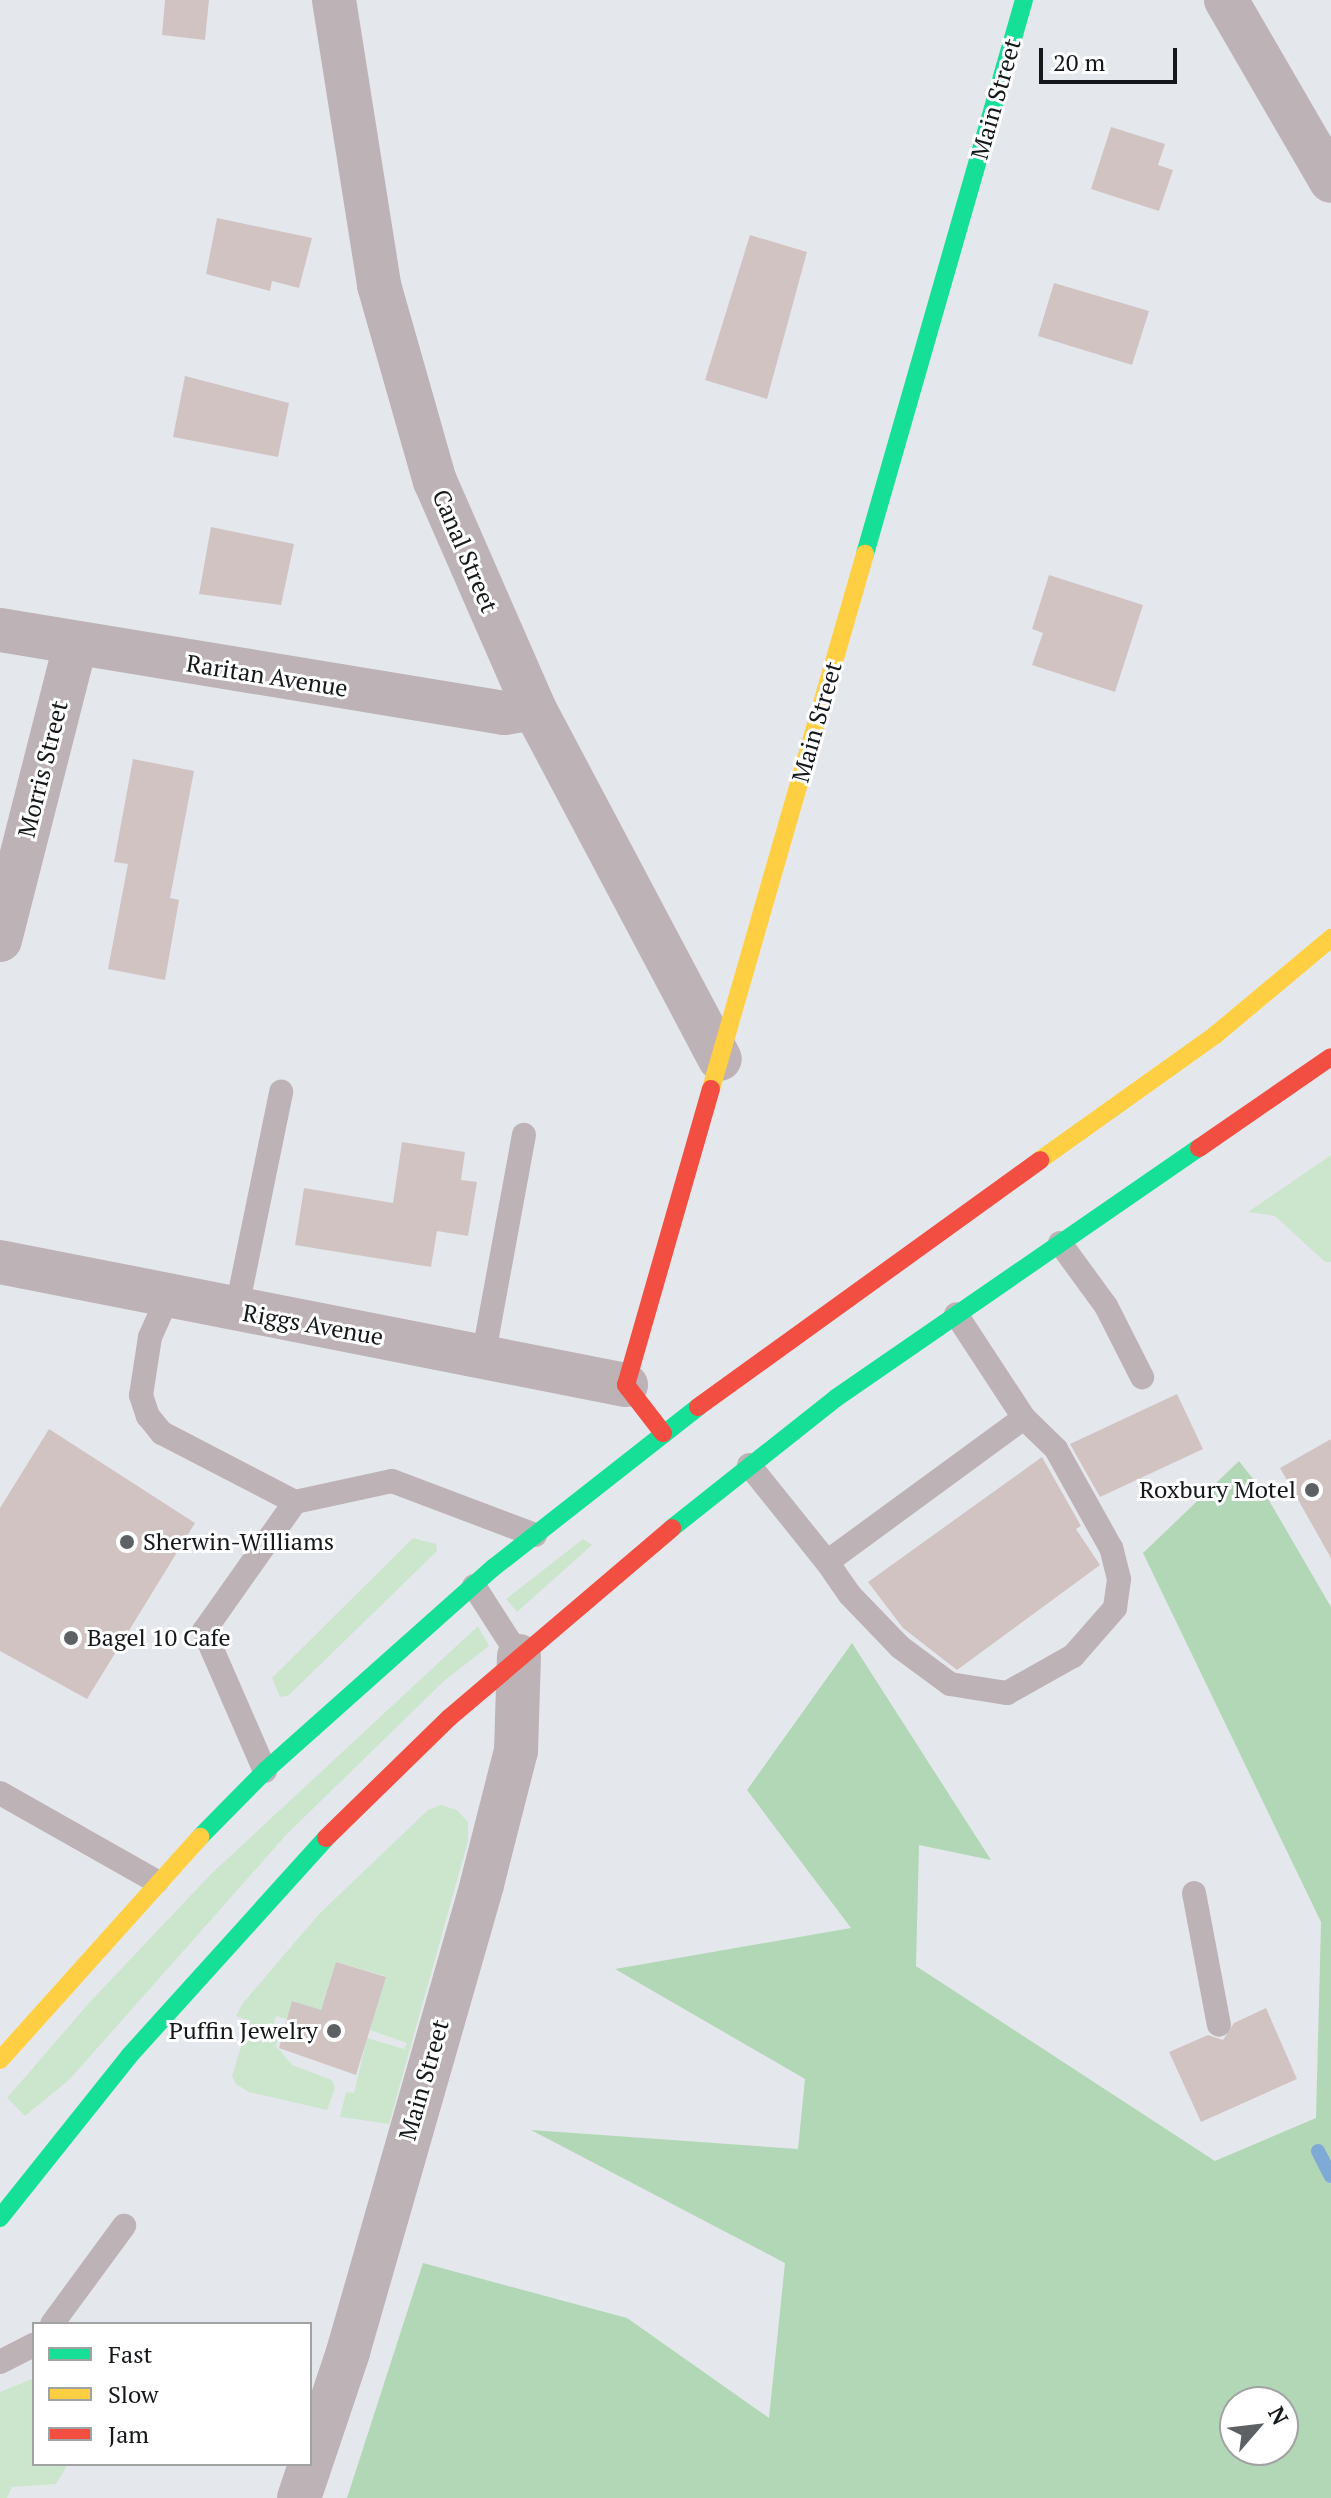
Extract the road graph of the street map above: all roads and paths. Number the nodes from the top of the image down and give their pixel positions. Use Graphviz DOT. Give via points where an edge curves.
graph roads {
  1 [pos="334,0"];
  2 [pos="1024,0"];
  3 [pos="1226,0"];
  4 [pos="1331,181"];
  5 [pos="0,630"];
  6 [pos="75,646"];
  7 [pos="534,708"];
  8 [pos="1331,938"];
  9 [pos="0,940"];
  10 [pos="1331,1057"];
  11 [pos="720,1059"];
  12 [pos="1331,1069"];
  13 [pos="1312,1072"];
  14 [pos="281,1092"];
  15 [pos="524,1135"];
  16 [pos="1060,1243"];
  17 [pos="0,1262"];
  18 [pos="167,1299"];
  19 [pos="236,1312"];
  20 [pos="956,1314"];
  21 [pos="483,1358"];
  22 [pos="1142,1377"];
  23 [pos="626,1385"];
  24 [pos="1024,1418"];
  25 [pos="663,1433"];
  26 [pos="749,1465"];
  27 [pos="295,1502"];
  28 [pos="535,1535"];
  29 [pos="827,1562"];
  30 [pos="474,1586"];
  31 [pos="519,1656"];
  32 [pos="265,1771"];
  33 [pos="0,1793"];
  34 [pos="157,1882"];
  35 [pos="1194,1893"];
  36 [pos="1219,2025"];
  37 [pos="0,2060"];
  38 [pos="42,2163"];
  39 [pos="0,2193"];
  40 [pos="0,2218"];
  41 [pos="124,2226"];
  42 [pos="53,2322"];
  43 [pos="32,2346"];
  44 [pos="0,2362"];
  45 [pos="312,2459"];
  46 [pos="310,2466"];
  47 [pos="299,2498"];
  1 -- 7 [label="street, Canal Street" via="355,155 398,367 435,481"];
  2 -- 11 [label="main road, Main Street"];
  3 -- 4 [label="street"];
  5 -- 6 [label="street, Raritan Avenue"];
  6 -- 7 [label="street, Raritan Avenue" via="504,713"];
  6 -- 9 [label="street, Morris Street"];
  7 -- 11 [label="street, Canal Street"];
  8 -- 25 [label="main road" via="1214,1036"];
  10 -- 13 [label="main road"];
  11 -- 23 [label="main road, Main Street"];
  12 -- 13 [label="main road"];
  13 -- 16 [label="main road"];
  14 -- 19 [label="lane"];
  15 -- 21 [label="lane"];
  16 -- 20 [label="main road"];
  16 -- 22 [label="lane" via="1106,1306"];
  17 -- 18 [label="street, Riggs Avenue"];
  18 -- 19 [label="street, Riggs Avenue"];
  18 -- 27 [label="lane" via="150,1337 141,1395 148,1416 181,1444"];
  19 -- 21 [label="street, Riggs Avenue"];
  20 -- 24 [label="lane"];
  20 -- 26 [label="main road"];
  21 -- 23 [label="street, Riggs Avenue"];
  23 -- 25 [label="main road"];
  24 -- 29 [label="lane"];
  24 -- 29 [label="lane" via="1056,1449 1111,1548 1119,1579 1115,1608 1073,1656 1007,1693 950,1684 900,1647 850,1595"];
  25 -- 28 [label="main road"];
  26 -- 29 [label="lane"];
  26 -- 31 [label="main road"];
  27 -- 28 [label="lane" via="392,1481"];
  27 -- 32 [label="lane" via="204,1631"];
  28 -- 30 [label="main road"];
  30 -- 31 [label="lane"];
  30 -- 32 [label="main road"];
  31 -- 38 [label="main road" via="311,1853 130,2055"];
  31 -- 45 [label="street, Main Street" via="516,1751 482,1884 348,2352"];
  32 -- 34 [label="main road"];
  33 -- 34 [label="lane"];
  34 -- 37 [label="main road"];
  35 -- 36 [label="lane"];
  38 -- 39 [label="main road"];
  38 -- 40 [label="main road"];
  41 -- 42 [label="lane"];
  43 -- 44 [label="lane"];
  46 -- 47 [label="street, Main Street"];
}
